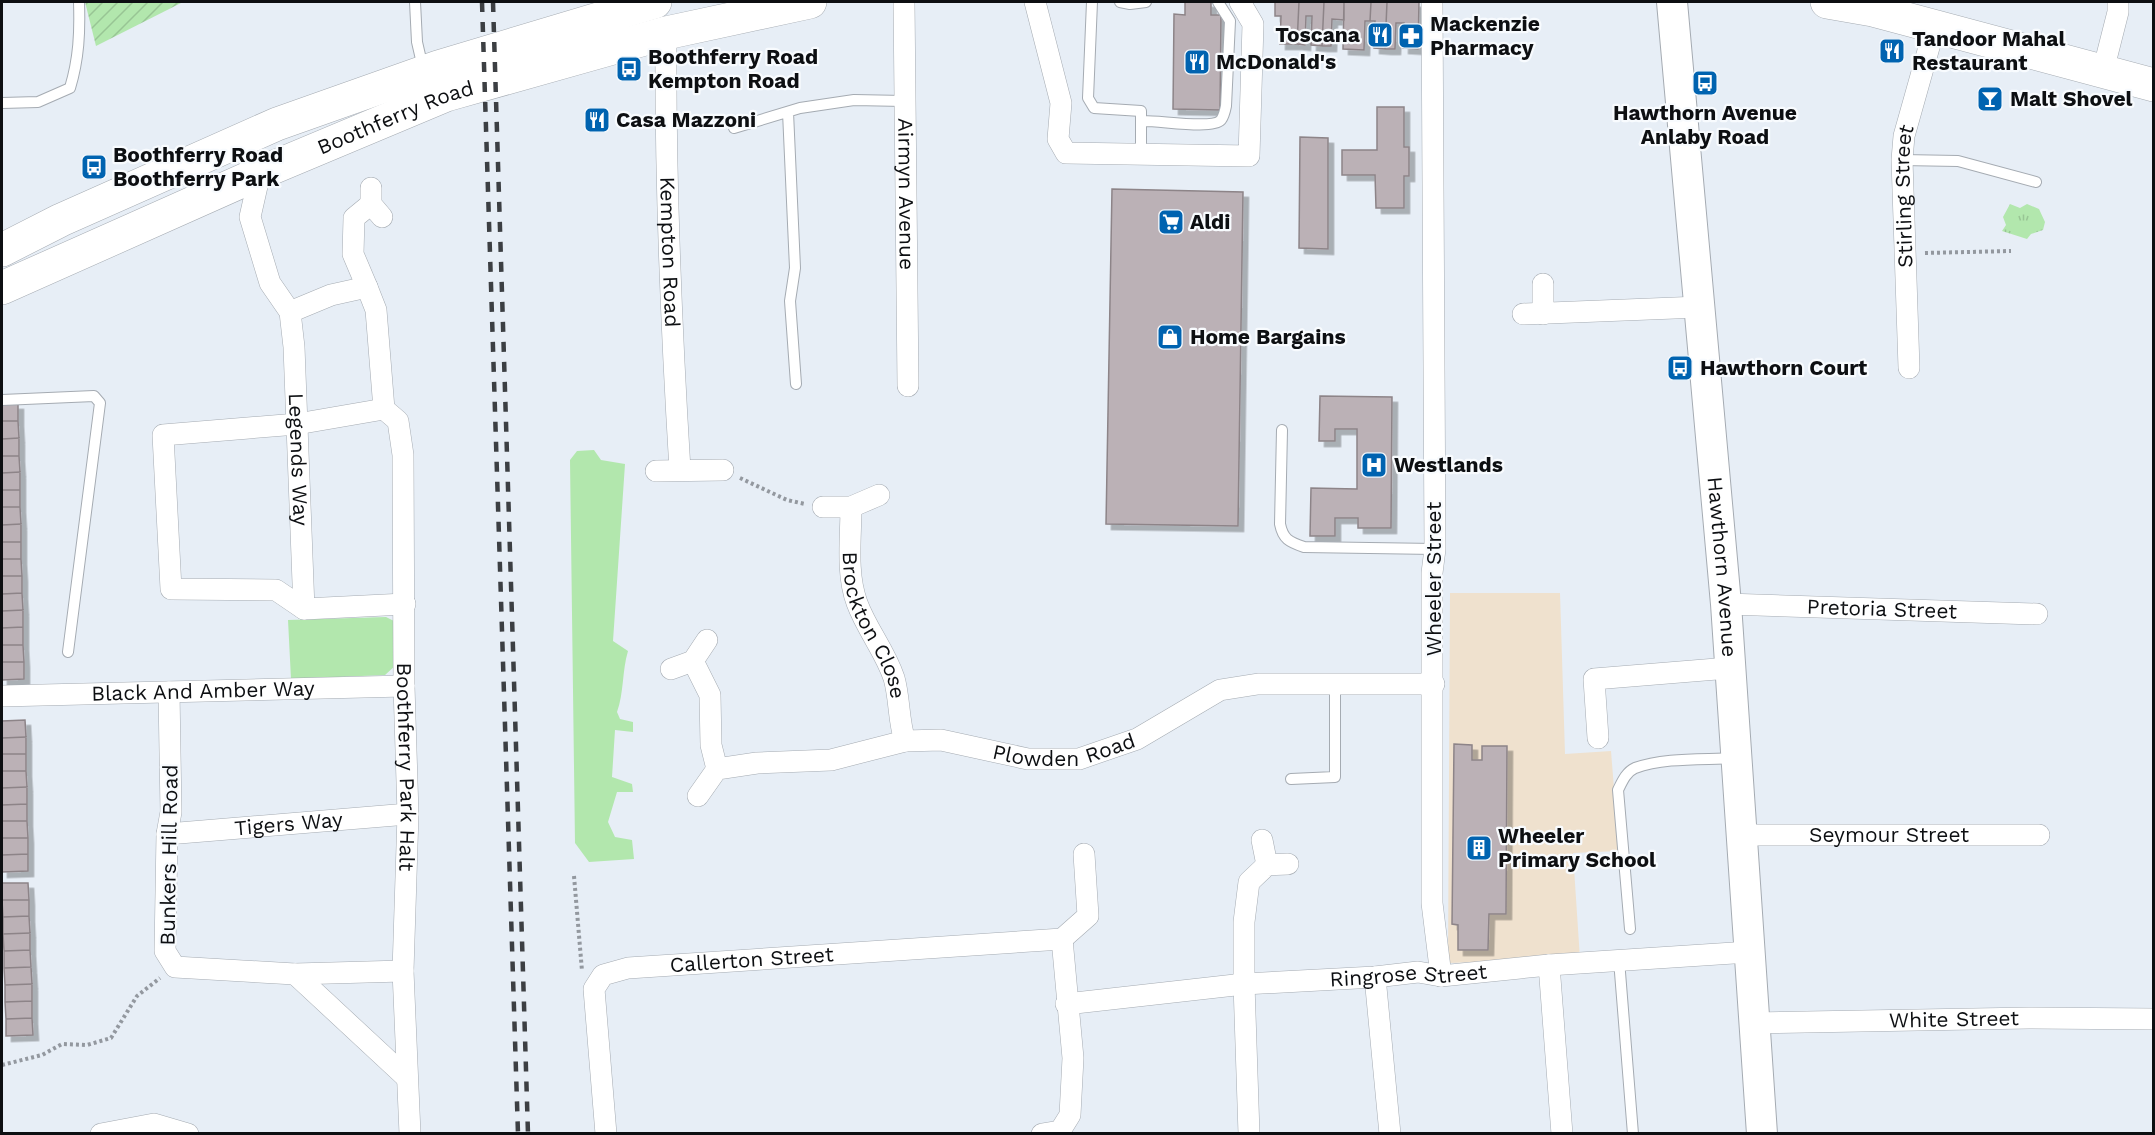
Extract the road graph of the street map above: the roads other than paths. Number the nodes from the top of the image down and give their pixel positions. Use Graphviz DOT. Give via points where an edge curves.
graph roads {
  1 [pos="79,2"];
  2 [pos="415,2"];
  3 [pos="810,2"];
  4 [pos="904,2"];
  5 [pos="1035,2"];
  6 [pos="1092,2"];
  7 [pos="1120,2"];
  8 [pos="1146,2"];
  9 [pos="1218,2"];
  10 [pos="1240,2"];
  11 [pos="1432,2"];
  12 [pos="1672,2"];
  13 [pos="1827,2"];
  14 [pos="2118,2"];
  15 [pos="1873,6"];
  16 [pos="661,14"];
  17 [pos="1935,26"];
  18 [pos="2103,70"];
  19 [pos="424,71"];
  20 [pos="2154,85"];
  21 [pos="904,101"];
  22 [pos="2,103"];
  23 [pos="788,112"];
  24 [pos="1141,116"];
  25 [pos="734,128"];
  26 [pos="1141,154"];
  27 [pos="1902,160"];
  28 [pos="260,173"];
  29 [pos="2036,182"];
  30 [pos="214,194"];
  31 [pos="375,203"];
  32 [pos="250,217"];
  33 [pos="2,250"];
  34 [pos="1543,284"];
  35 [pos="367,287"];
  36 [pos="2,288"];
  37 [pos="1700,307"];
  38 [pos="290,312"];
  39 [pos="1909,368"];
  40 [pos="795,384"];
  41 [pos="908,386"];
  42 [pos="2,400"];
  43 [pos="384,409"];
  44 [pos="297,424"];
  45 [pos="1282,430"];
  46 [pos="680,470"];
  47 [pos="723,470"];
  48 [pos="656,471"];
  49 [pos="879,495"];
  50 [pos="823,507"];
  51 [pos="851,507"];
  52 [pos="1435,549"];
  53 [pos="405,604"];
  54 [pos="1726,604"];
  55 [pos="304,609"];
  56 [pos="2037,614"];
  57 [pos="706,640"];
  58 [pos="68,652"];
  59 [pos="693,661"];
  60 [pos="1729,668"];
  61 [pos="671,669"];
  62 [pos="1335,684"];
  63 [pos="1434,684"];
  64 [pos="404,686"];
  65 [pos="169,692"];
  66 [pos="2,696"];
  67 [pos="1598,738"];
  68 [pos="905,741"];
  69 [pos="1736,758"];
  70 [pos="717,769"];
  71 [pos="1291,779"];
  72 [pos="699,796"];
  73 [pos="408,814"];
  74 [pos="167,834"];
  75 [pos="1741,835"];
  76 [pos="2039,835"];
  77 [pos="1262,840"];
  78 [pos="1084,854"];
  79 [pos="1288,864"];
  80 [pos="1267,865"];
  81 [pos="1630,929"];
  82 [pos="1062,939"];
  83 [pos="1749,952"];
  84 [pos="1619,960"];
  85 [pos="1549,965"];
  86 [pos="403,971"];
  87 [pos="295,974"];
  88 [pos="1441,976"];
  89 [pos="1375,978"];
  90 [pos="1244,984"];
  91 [pos="1066,1004"];
  92 [pos="2154,1019"];
  93 [pos="1756,1023"];
  94 [pos="406,1078"];
  95 [pos="1051,1132"];
  96 [pos="101,1134"];
  97 [pos="188,1134"];
  98 [pos="410,1134"];
  99 [pos="606,1134"];
  100 [pos="1249,1134"];
  101 [pos="1390,1134"];
  102 [pos="1562,1134"];
  103 [pos="1633,1134"];
  104 [pos="1762,1134"];
  1 -- 22 [label="lane" via="81,39 70,88 38,102"];
  2 -- 19 [label="lane" via="417,42"];
  3 -- 16 [label="main road, Boothferry Road"];
  4 -- 21 [label="street, Airmyn Avenue"];
  5 -- 26 [label="street" via="1061,103 1058,139 1066,153"];
  6 -- 24 [label="lane" via="1088,98 1094,108"];
  7 -- 8 [label="lane"];
  9 -- 24 [label="lane" via="1230,21 1223,119 1204,125"];
  10 -- 26 [label="street" via="1253,24 1249,156"];
  11 -- 52 [label="street, Wheeler Street"];
  12 -- 37 [label="street, Hawthorn Avenue"];
  13 -- 15 [label="main road"];
  14 -- 18 [label="street"];
  15 -- 17 [label="main road"];
  16 -- 19 [label="main road, Boothferry Road"];
  16 -- 28 [label="main road, Boothferry Road" via="446,95"];
  16 -- 46 [label="street, Kempton Road" via="670,304"];
  17 -- 18 [label="main road"];
  17 -- 27 [label="street, Stirling Street" via="1904,136"];
  18 -- 20 [label="main road"];
  19 -- 33 [label="main road, Boothferry Road" via="277,124"];
  21 -- 23 [label="lane" via="854,100"];
  21 -- 41 [label="street, Airmyn Avenue"];
  23 -- 25 [label="lane"];
  23 -- 40 [label="lane"];
  24 -- 26 [label="lane"];
  27 -- 29 [label="lane" via="1958,161"];
  27 -- 39 [label="street, Stirling Street"];
  28 -- 30 [label="main road, Boothferry Road"];
  28 -- 32 [label="street, Legends Way"];
  30 -- 32 [label="street"];
  30 -- 36 [label="main road, Boothferry Road"];
  31 -- 35 [label="street" via="354,218 353,254"];
  32 -- 38 [label="street, Legends Way" via="270,283"];
  34 -- 37 [label="street" via="1533,314"];
  35 -- 38 [label="street" via="331,295"];
  35 -- 43 [label="street" via="376,310"];
  37 -- 54 [label="street, Hawthorn Avenue"];
  38 -- 44 [label="street, Legends Way"];
  42 -- 58 [label="lane" via="94,396 100,403"];
  43 -- 44 [label="street"];
  43 -- 53 [label="street, Boothferry Park Halt" via="399,420 403,455"];
  44 -- 55 [label="street, Legends Way"];
  44 -- 55 [label="street" via="163,435 171,589 276,590"];
  45 -- 52 [label="lane" via="1280,524 1282,536 1290,543"];
  46 -- 47 [label="street"];
  46 -- 48 [label="street"];
  49 -- 51 [label="street"];
  50 -- 51 [label="street"];
  51 -- 68 [label="street, Brockton Close" via="850,568 857,602 886,655 899,694"];
  52 -- 63 [label="street, Wheeler Street"];
  53 -- 55 [label="street"];
  53 -- 64 [label="street, Boothferry Park Halt"];
  54 -- 56 [label="street, Pretoria Street"];
  54 -- 60 [label="street, Hawthorn Avenue"];
  57 -- 59 [label="street"];
  59 -- 61 [label="street"];
  59 -- 70 [label="street" via="710,695 711,745"];
  60 -- 67 [label="street" via="1594,680"];
  60 -- 69 [label="street, Hawthorn Avenue"];
  62 -- 63 [label="street, Plowden Road"];
  62 -- 68 [label="street, Plowden Road" via="1258,684 1220,690 1137,739 1078,759 1028,759 941,740"];
  62 -- 71 [label="lane" via="1335,777"];
  63 -- 88 [label="street, Wheeler Street" via="1432,903"];
  64 -- 65 [label="street, Black And Amber Way"];
  64 -- 73 [label="street, Boothferry Park Halt"];
  65 -- 66 [label="street, Black And Amber Way"];
  65 -- 74 [label="street, Bunkers Hill Road" via="171,812"];
  68 -- 70 [label="street, Plowden Road" via="831,760"];
  69 -- 75 [label="street, Hawthorn Avenue"];
  69 -- 81 [label="lane" via="1668,762 1634,769 1624,777 1618,790"];
  70 -- 72 [label="street"];
  73 -- 74 [label="street, Tigers Way"];
  73 -- 86 [label="street, Boothferry Park Halt"];
  74 -- 87 [label="street, Bunkers Hill Road" via="165,951 175,967"];
  75 -- 76 [label="street, Seymour Street"];
  75 -- 83 [label="street, Hawthorn Avenue"];
  77 -- 80 [label="street"];
  78 -- 82 [label="street" via="1088,916"];
  79 -- 80 [label="street"];
  80 -- 90 [label="street" via="1249,882 1244,922"];
  82 -- 91 [label="street"];
  82 -- 99 [label="street, Callerton Street" via="628,968 603,975 594,989"];
  83 -- 84 [label="street, Ringrose Street"];
  83 -- 93 [label="street, Hawthorn Avenue"];
  84 -- 85 [label="street, Ringrose Street"];
  84 -- 103 [label="lane"];
  85 -- 88 [label="street, Ringrose Street"];
  85 -- 102 [label="street"];
  86 -- 87 [label="street, Bunkers Hill Road"];
  86 -- 94 [label="street, Boothferry Park Halt"];
  87 -- 94 [label="street"];
  88 -- 89 [label="street, Ringrose Street" via="1418,972"];
  89 -- 90 [label="street, Ringrose Street"];
  89 -- 101 [label="street"];
  90 -- 91 [label="street, Ringrose Street"];
  90 -- 100 [label="street"];
  91 -- 95 [label="street" via="1073,1058 1070,1115"];
  92 -- 93 [label="street, White Street"];
  93 -- 104 [label="street, Hawthorn Avenue"];
  94 -- 98 [label="street, Boothferry Park Halt"];
  96 -- 97 [label="street" via="154,1124"];
}
